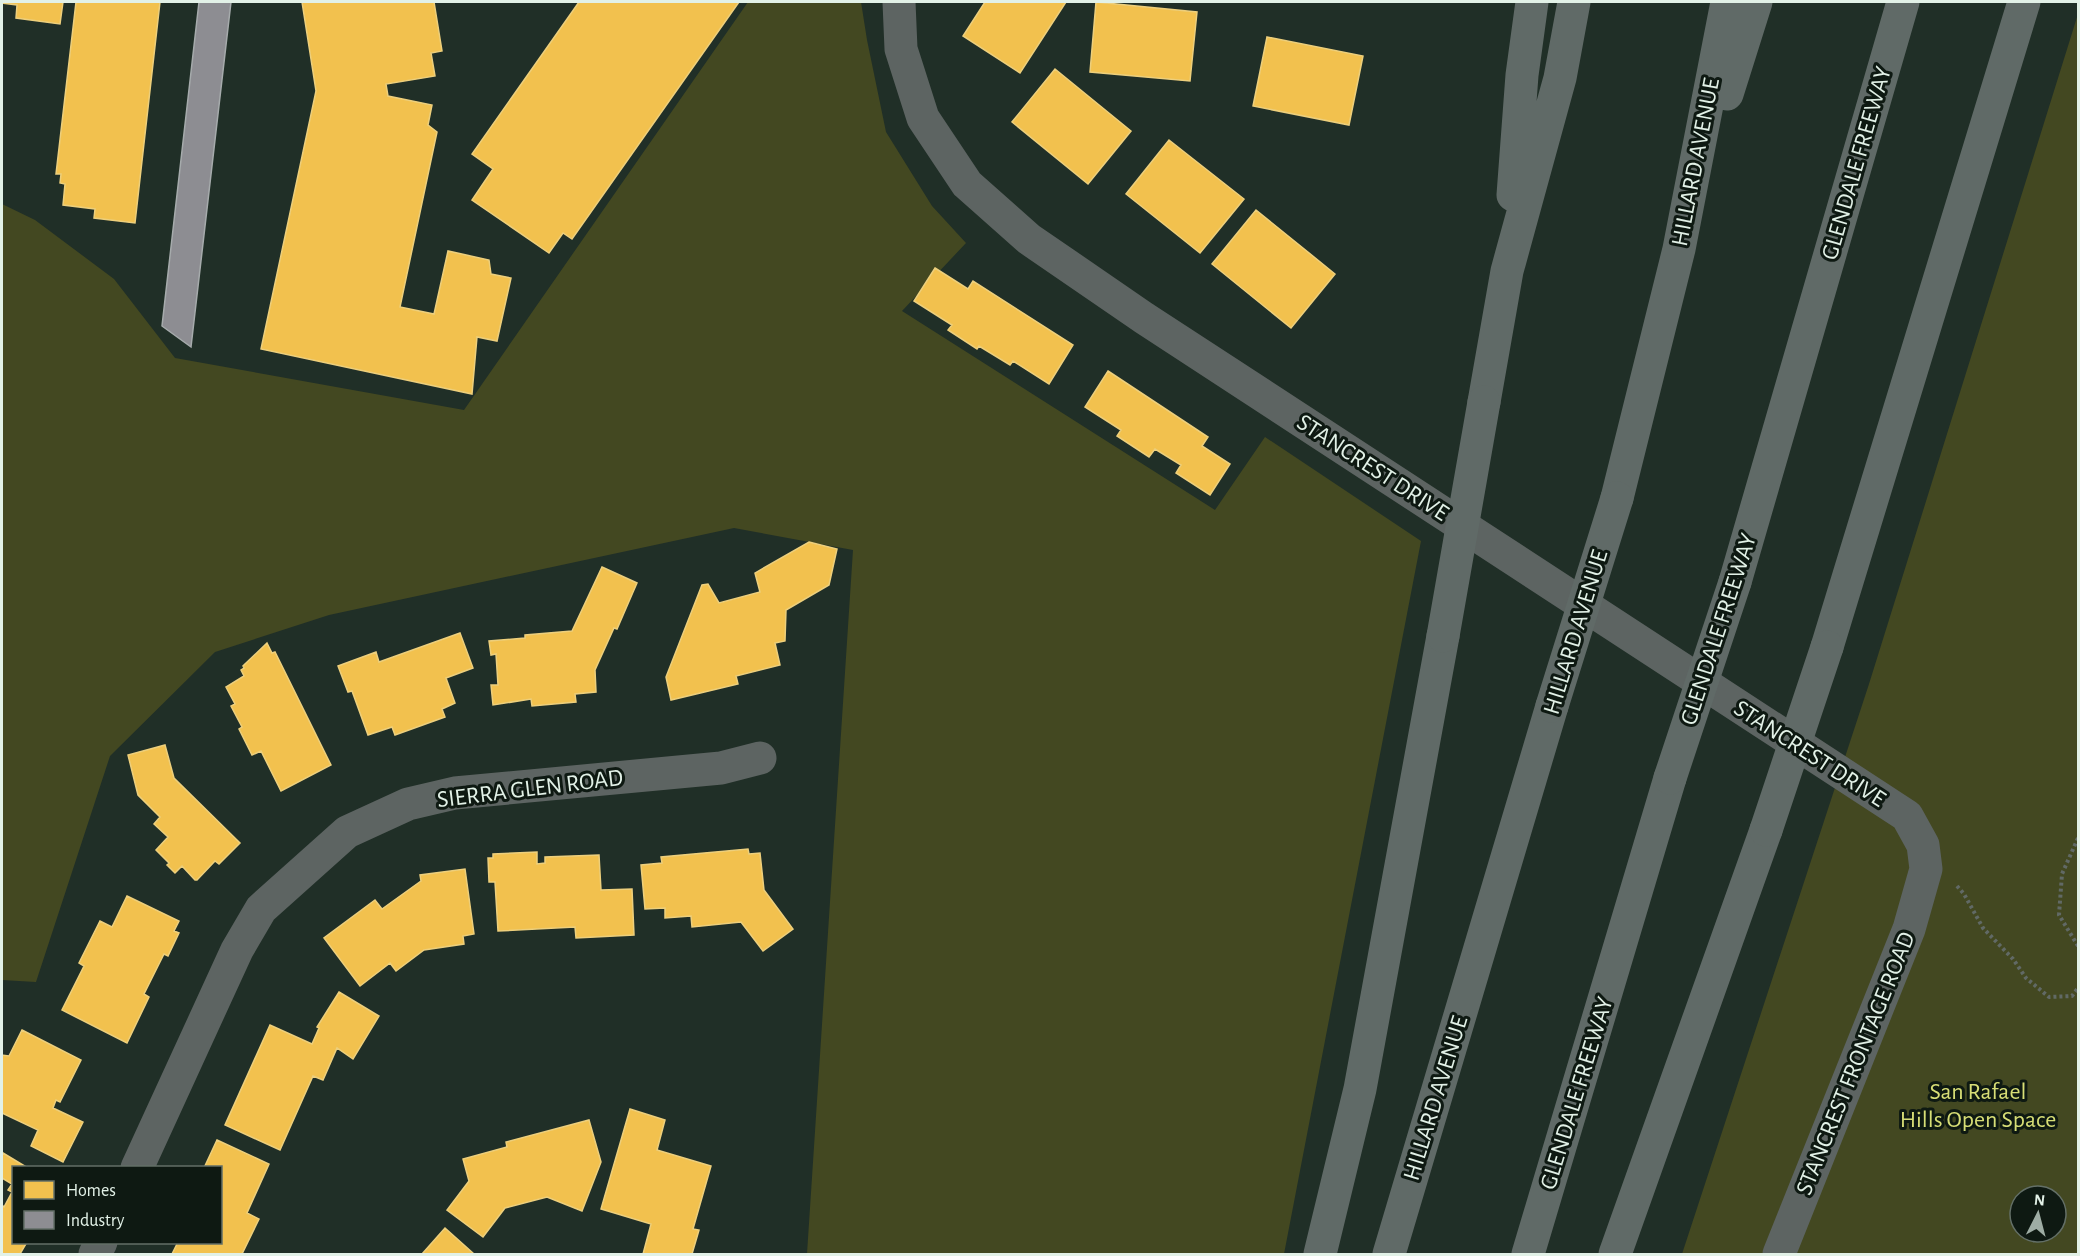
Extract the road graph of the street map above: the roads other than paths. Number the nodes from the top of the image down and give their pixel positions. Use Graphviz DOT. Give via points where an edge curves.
graph roads {
  1 [pos="899,2"];
  2 [pos="1532,2"];
  3 [pos="1574,2"];
  4 [pos="1727,2"];
  5 [pos="1756,2"];
  6 [pos="1903,2"];
  7 [pos="2024,2"];
  8 [pos="1679,249"];
  9 [pos="1507,271"];
  10 [pos="760,758"];
  11 [pos="1926,869"];
  12 [pos="137,1166"];
  13 [pos="1320,1254"];
  14 [pos="1389,1254"];
  15 [pos="1528,1254"];
  16 [pos="1615,1254"];
  17 [pos="1779,1254"];
  1 -- 11 [label="street, STANCREST DRIVE" via="901,49 923,118 967,184 1029,239 1907,816 1923,845"];
  2 -- 9 [label="highway" via="1522,75"];
  3 -- 9 [label="highway" via="1560,78"];
  4 -- 8 [label="highway, HILLARD AVENUE"];
  5 -- 8 [label="highway"];
  6 -- 15 [label="highway, GLENDALE FREEWAY, bridge" via="1735,582 1670,778"];
  7 -- 16 [label="highway, bridge" via="1827,647"];
  8 -- 14 [label="highway, HILLARD AVENUE, bridge" via="1617,498"];
  9 -- 13 [label="highway, bridge" via="1360,1089"];
  10 -- 12 [label="street, SIERRA GLEN ROAD" via="721,768 455,793 408,804 347,832 261,909 237,950"];
  11 -- 17 [label="street, STANCREST FRONTAGE ROAD" via="1909,929"];
}
